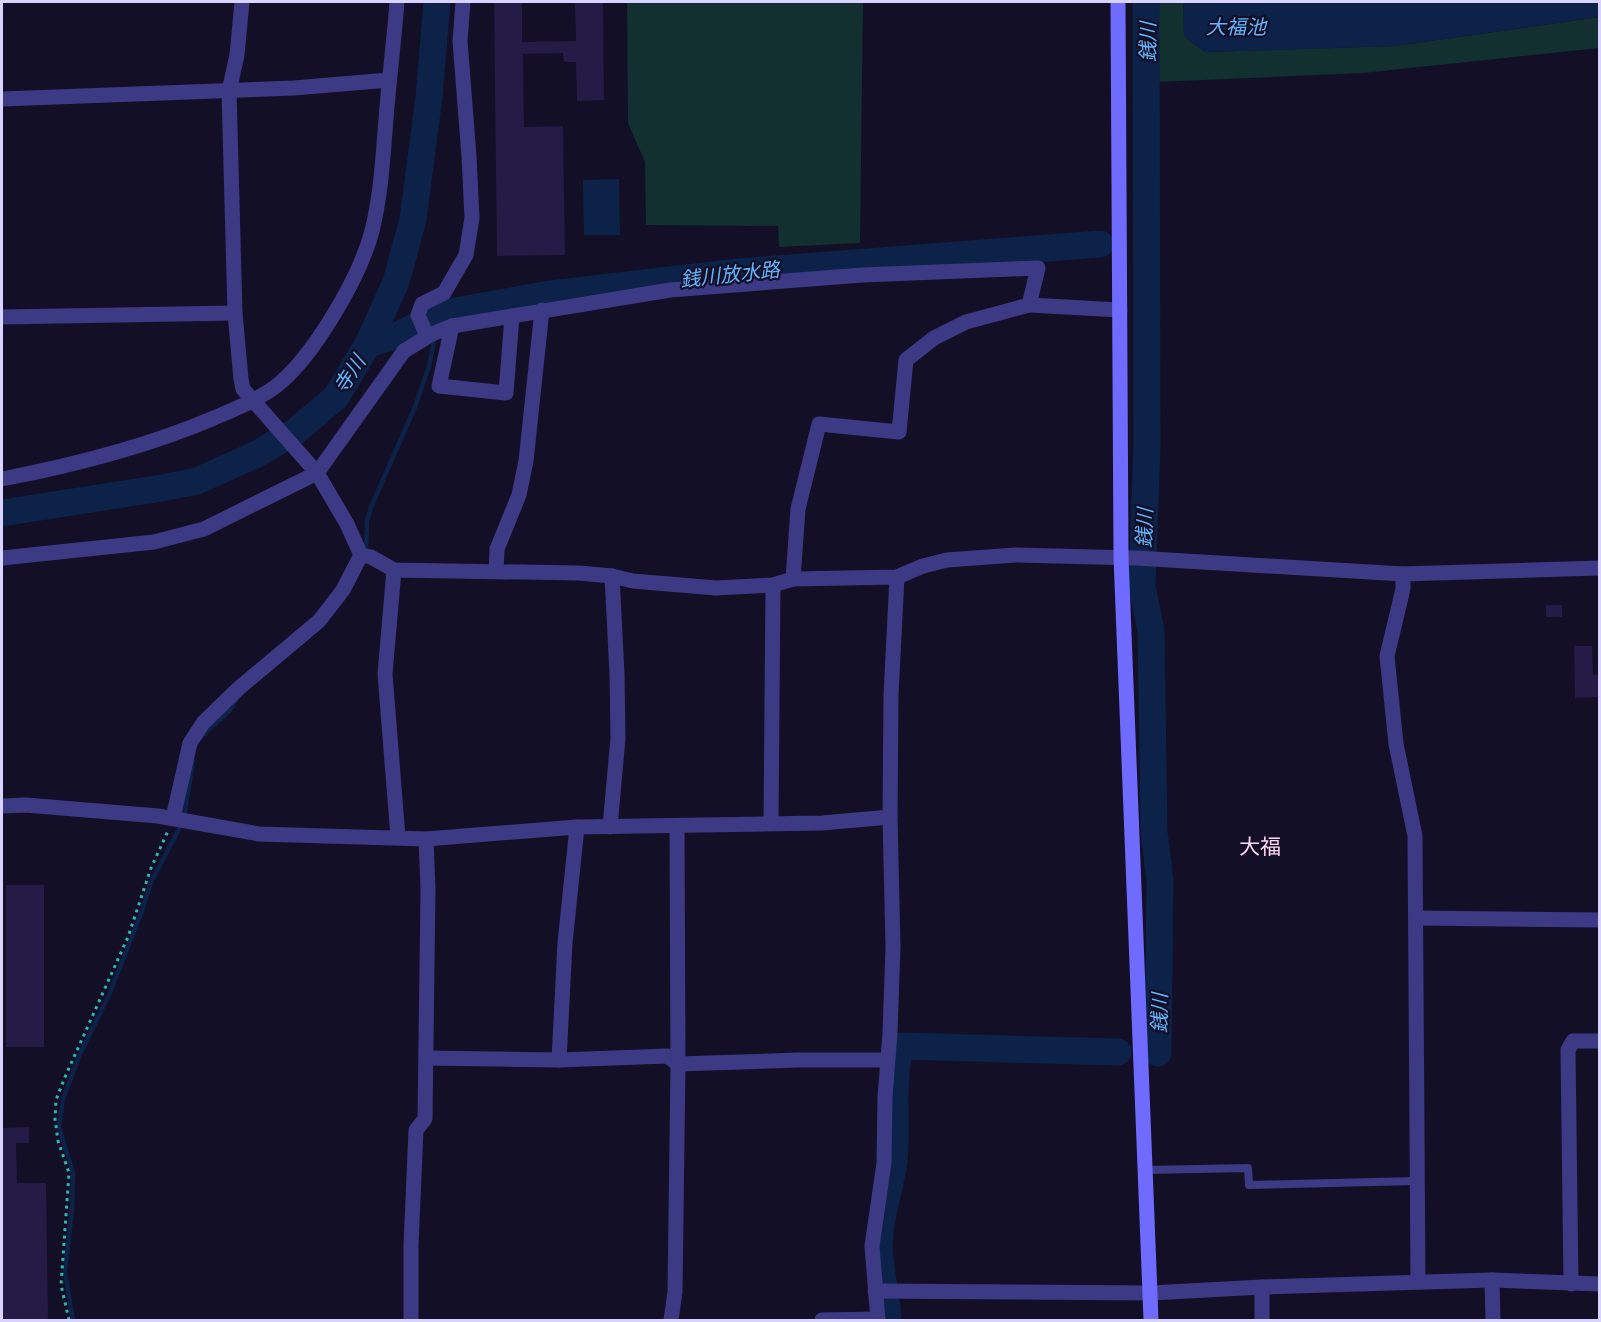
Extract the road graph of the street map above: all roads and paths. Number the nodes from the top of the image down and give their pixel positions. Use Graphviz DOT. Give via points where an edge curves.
graph roads {
  1 [pos="242,2"];
  2 [pos="397,2"];
  3 [pos="463,2"];
  4 [pos="1118,2"];
  5 [pos="389,80"];
  6 [pos="229,91"];
  7 [pos="2,99"];
  8 [pos="1029,305"];
  9 [pos="542,310"];
  10 [pos="1120,310"];
  11 [pos="235,313"];
  12 [pos="512,316"];
  13 [pos="2,317"];
  14 [pos="438,331"];
  15 [pos="256,403"];
  16 [pos="314,469"];
  17 [pos="2,479"];
  18 [pos="366,556"];
  19 [pos="2,558"];
  20 [pos="1136,558"];
  21 [pos="1599,568"];
  22 [pos="394,570"];
  23 [pos="496,572"];
  24 [pos="1403,574"];
  25 [pos="612,576"];
  26 [pos="897,576"];
  27 [pos="793,579"];
  28 [pos="773,585"];
  29 [pos="2,806"];
  30 [pos="890,817"];
  31 [pos="178,820"];
  32 [pos="771,824"];
  33 [pos="677,826"];
  34 [pos="577,827"];
  35 [pos="610,827"];
  36 [pos="398,837"];
  37 [pos="426,839"];
  38 [pos="1416,918"];
  39 [pos="1599,920"];
  40 [pos="1599,1041"];
  41 [pos="427,1058"];
  42 [pos="559,1060"];
  43 [pos="887,1060"];
  44 [pos="678,1064"];
  45 [pos="1146,1170"];
  46 [pos="1416,1181"];
  47 [pos="1491,1280"];
  48 [pos="1418,1281"];
  49 [pos="1571,1284"];
  50 [pos="1599,1284"];
  51 [pos="1262,1287"];
  52 [pos="875,1291"];
  53 [pos="1151,1293"];
  54 [pos="69,1320"];
  55 [pos="411,1320"];
  56 [pos="671,1320"];
  57 [pos="822,1320"];
  58 [pos="878,1320"];
  59 [pos="1151,1320"];
  60 [pos="1262,1320"];
  61 [pos="1493,1320"];
  1 -- 6 [label="street"];
  2 -- 5 [label="street"];
  3 -- 14 [label="street" via="460,40 472,218 466,255 444,292 422,304 418,315"];
  4 -- 10 [label="street"];
  5 -- 6 [label="street"];
  5 -- 15 [label="street" via="380,186 372,232 356,273 300,363"];
  6 -- 7 [label="street"];
  6 -- 11 [label="street"];
  8 -- 9 [label="street" via="1038,268 862,275 670,290"];
  8 -- 10 [label="street"];
  8 -- 27 [label="street" via="966,322 934,338 906,360 898,432 819,424 798,509"];
  9 -- 12 [label="street"];
  9 -- 23 [label="street" via="526,461 519,495 497,549"];
  10 -- 20 [label="street"];
  11 -- 13 [label="street"];
  11 -- 15 [label="street" via="243,389"];
  12 -- 14 [label="street"];
  12 -- 14 [label="street" via="506,393 439,386"];
  14 -- 16 [label="street" via="404,351"];
  15 -- 16 [label="street"];
  15 -- 17 [label="street" via="150,444"];
  16 -- 18 [label="street"];
  16 -- 19 [label="street" via="204,529 154,542"];
  18 -- 22 [label="street"];
  18 -- 31 [label="street" via="319,621 203,723 190,743"];
  20 -- 24 [label="street"];
  20 -- 26 [label="street" via="1015,555 947,560"];
  20 -- 45 [label="street"];
  21 -- 24 [label="street"];
  22 -- 23 [label="street"];
  22 -- 36 [label="street" via="385,674"];
  23 -- 25 [label="street"];
  24 -- 38 [label="street" via="1388,656 1396,744 1415,836"];
  25 -- 28 [label="street" via="716,588"];
  25 -- 35 [label="street" via="618,738"];
  26 -- 27 [label="street"];
  26 -- 30 [label="street" via="892,639"];
  27 -- 28 [label="street"];
  28 -- 32 [label="street"];
  29 -- 31 [label="street"];
  30 -- 32 [label="street"];
  30 -- 43 [label="street" via="893,947"];
  31 -- 36 [label="street" via="259,834"];
  31 -- 54 [label="path" via="151,868 128,937 56,1100 58,1141 69,1173 61,1285"];
  32 -- 33 [label="street"];
  33 -- 35 [label="street"];
  33 -- 44 [label="street"];
  34 -- 35 [label="street"];
  34 -- 37 [label="street"];
  34 -- 42 [label="street" via="565,943"];
  36 -- 37 [label="street"];
  37 -- 41 [label="street"];
  38 -- 39 [label="street"];
  38 -- 46 [label="street"];
  40 -- 49 [label="street" via="1573,1041 1568,1050"];
  41 -- 42 [label="street"];
  41 -- 55 [label="street" via="425,1119 416,1130"];
  42 -- 44 [label="street" via="667,1056"];
  43 -- 44 [label="street"];
  43 -- 52 [label="street" via="884,1163 872,1246"];
  44 -- 56 [label="street" via="675,1292"];
  45 -- 46 [label="lane" via="1248,1168 1249,1185"];
  45 -- 53 [label="street"];
  46 -- 48 [label="street"];
  47 -- 48 [label="street"];
  47 -- 49 [label="street"];
  47 -- 61 [label="street"];
  48 -- 51 [label="street"];
  49 -- 50 [label="street"];
  51 -- 53 [label="street"];
  51 -- 60 [label="street"];
  52 -- 53 [label="street"];
  52 -- 58 [label="street"];
  53 -- 59 [label="street"];
  57 -- 58 [label="street"];
}
